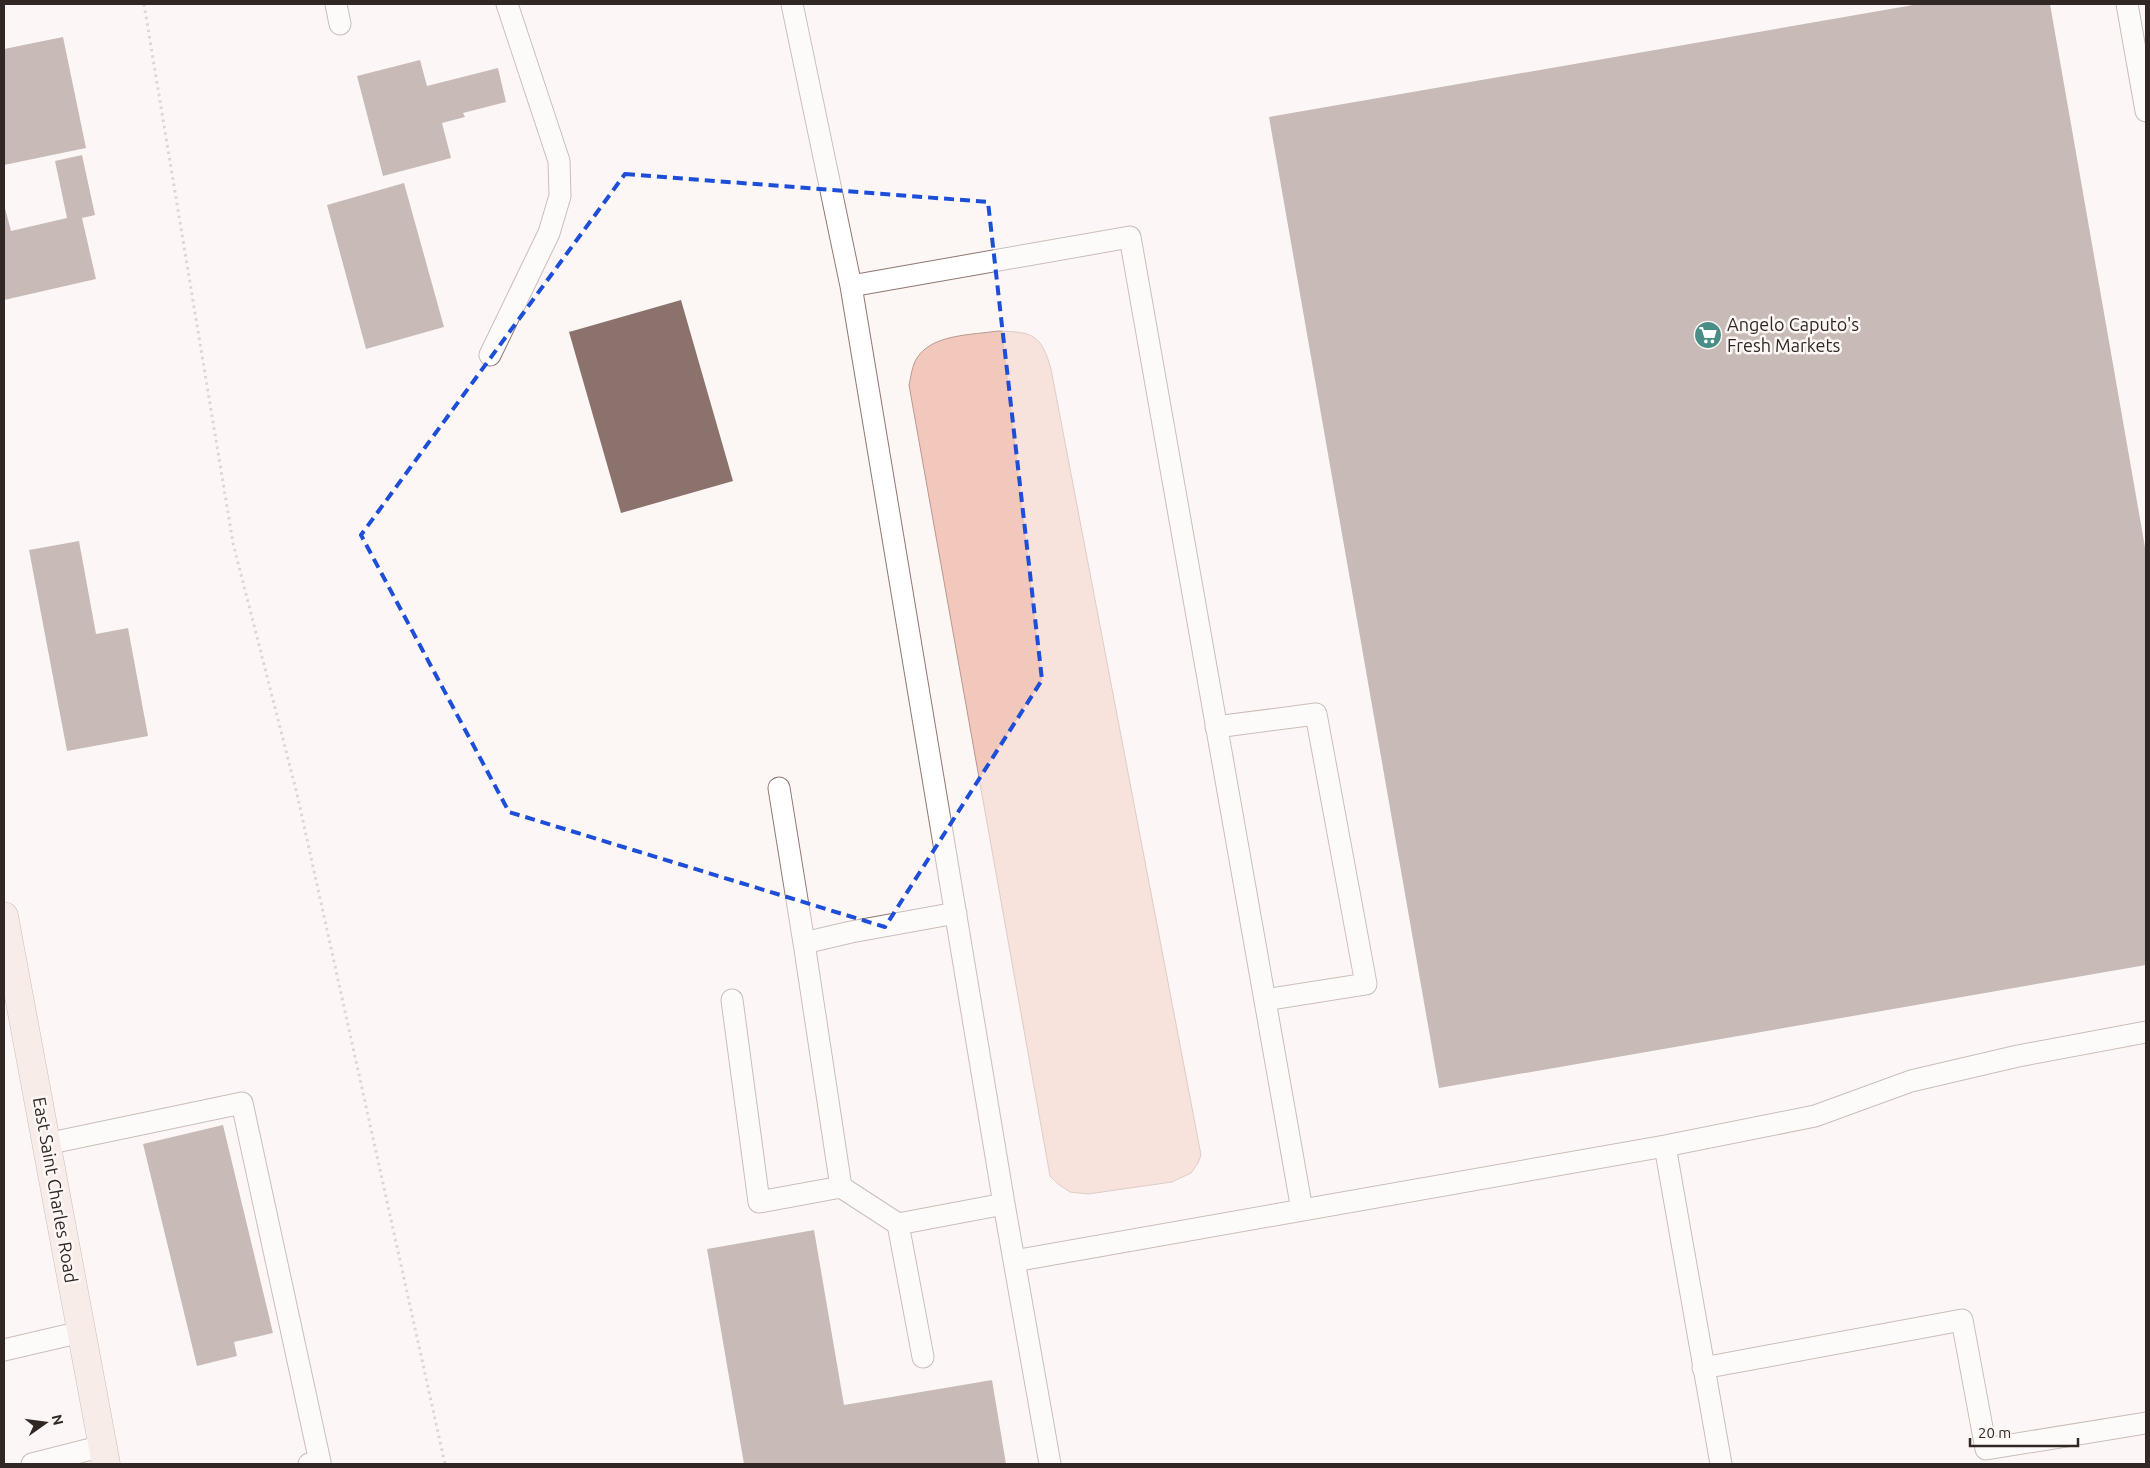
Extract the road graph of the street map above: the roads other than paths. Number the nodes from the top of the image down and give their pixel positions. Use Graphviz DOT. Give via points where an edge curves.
graph roads {
  1 [pos="507,4"];
  2 [pos="792,4"];
  3 [pos="2127,4"];
  4 [pos="2146,111"];
  5 [pos="851,286"];
  6 [pos="490,355"];
  7 [pos="1216,727"];
  8 [pos="779,788"];
  9 [pos="956,913"];
  10 [pos="4,916"];
  11 [pos="804,943"];
  12 [pos="732,1000"];
  13 [pos="1265,1000"];
  14 [pos="2146,1032"];
  15 [pos="46,1144"];
  16 [pos="1665,1146"];
  17 [pos="841,1187"];
  18 [pos="1004,1204"];
  19 [pos="1302,1210"];
  20 [pos="898,1224"];
  21 [pos="1014,1261"];
  22 [pos="81,1332"];
  23 [pos="4,1350"];
  24 [pos="923,1357"];
  25 [pos="1704,1368"];
  26 [pos="2146,1423"];
  27 [pos="104,1455"];
  28 [pos="32,1464"];
  29 [pos="317,1464"];
  30 [pos="1050,1464"];
  31 [pos="1721,1464"];
  1 -- 6 [label="lane" via="559,161 560,196 549,233"];
  2 -- 5 [label="lane"];
  3 -- 4 [label="lane"];
  5 -- 7 [label="lane" via="1130,237"];
  5 -- 9 [label="lane"];
  7 -- 13 [label="lane"];
  7 -- 13 [label="lane" via="1316,714 1366,984"];
  8 -- 11 [label="lane"];
  9 -- 11 [label="lane"];
  9 -- 18 [label="lane"];
  10 -- 15 [label="street, East Saint Charles Road"];
  11 -- 17 [label="lane"];
  12 -- 17 [label="lane" via="759,1202"];
  13 -- 19 [label="lane"];
  14 -- 16 [label="lane" via="2018,1056 1911,1081 1815,1116"];
  15 -- 22 [label="street, East Saint Charles Road"];
  15 -- 29 [label="lane" via="242,1103"];
  16 -- 19 [label="lane"];
  16 -- 25 [label="lane"];
  17 -- 20 [label="lane"];
  18 -- 20 [label="lane"];
  18 -- 21 [label="lane"];
  19 -- 21 [label="lane"];
  20 -- 24 [label="lane"];
  21 -- 30 [label="lane"];
  22 -- 23 [label="lane"];
  22 -- 27 [label="street, East Saint Charles Road"];
  25 -- 26 [label="lane" via="1962,1320 1986,1449"];
  25 -- 31 [label="lane"];
  27 -- 28 [label="lane"];
}
